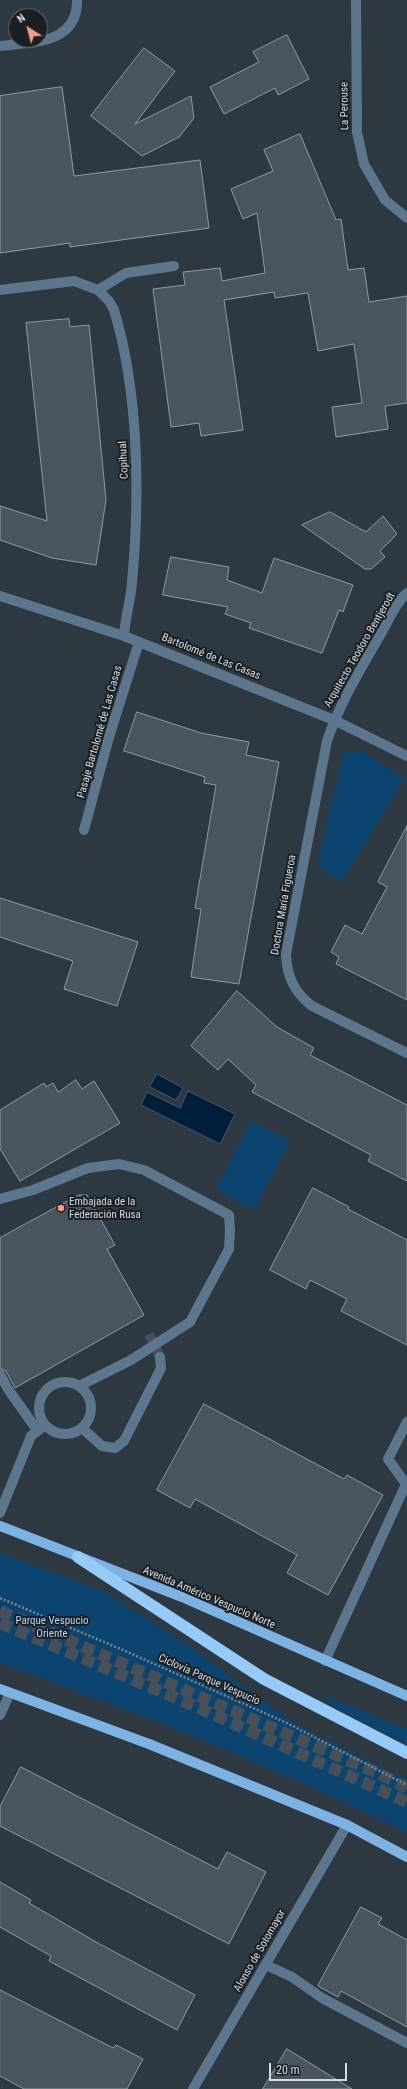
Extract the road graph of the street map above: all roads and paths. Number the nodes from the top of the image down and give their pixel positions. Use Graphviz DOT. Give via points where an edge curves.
graph roads {
  1 [pos="77,0"];
  2 [pos="356,0"];
  3 [pos="0,46"];
  4 [pos="407,218"];
  5 [pos="174,266"];
  6 [pos="0,290"];
  7 [pos="98,290"];
  8 [pos="407,593"];
  9 [pos="0,596"];
  10 [pos="124,636"];
  11 [pos="139,642"];
  12 [pos="334,720"];
  13 [pos="407,756"];
  14 [pos="84,830"];
  15 [pos="407,1053"];
  16 [pos="0,1199"];
  17 [pos="160,1357"];
  18 [pos="0,1374"];
  19 [pos="79,1386"];
  20 [pos="407,1422"];
  21 [pos="41,1428"];
  22 [pos="82,1428"];
  23 [pos="0,1513"];
  24 [pos="0,1526"];
  25 [pos="78,1557"];
  26 [pos="0,1598"];
  27 [pos="325,1660"];
  28 [pos="0,1689"];
  29 [pos="10,1693"];
  30 [pos="407,1696"];
  31 [pos="0,1715"];
  32 [pos="407,1753"];
  33 [pos="407,1785"];
  34 [pos="346,1825"];
  35 [pos="407,1856"];
  36 [pos="266,1965"];
  37 [pos="407,2043"];
  38 [pos="193,2089"];
  1 -- 3 [label="street" via="77,12 68,28 54,38"];
  2 -- 4 [label="street, La Perouse" via="356,132 364,164 385,200"];
  5 -- 7 [label="street" via="126,273"];
  6 -- 7 [label="street, Copihual" via="74,281"];
  7 -- 10 [label="street, Copihual" via="109,301 118,320 134,426 136,532"];
  8 -- 12 [label="street, Arquitecto Teodoro Bentjerodt"];
  9 -- 10 [label="street, Bartolomé de Las Casas"];
  10 -- 11 [label="street, Bartolomé de Las Casas"];
  11 -- 12 [label="street, Bartolomé de Las Casas"];
  11 -- 14 [label="street, Pasaje Bartolomé de Las Casas" via="109,737"];
  12 -- 13 [label="street, Bartolomé de Las Casas"];
  12 -- 15 [label="street, Doctora María Figueroa" via="322,764 286,954 286,967 295,990 312,1006"];
  16 -- 19 [label="street" via="33,1190 88,1168 119,1164 144,1170 229,1216 229,1249 190,1322 131,1360"];
  17 -- 22 [label="street" via="161,1368 124,1441 115,1448 102,1446"];
  18 -- 21 [label="street" via="8,1389"];
  19 -- 21 [label="street" via="61,1382 45,1391 40,1399 39,1408"];
  19 -- 22 [label="street" via="89,1398 91,1406 91,1415"];
  20 -- 27 [label="street" via="388,1459 406,1484"];
  21 -- 22 [label="street" via="67,1435"];
  21 -- 23 [label="street" via="31,1436"];
  24 -- 25 [label="main road, Avenida Américo Vespucio Norte"];
  25 -- 27 [label="main road, Avenida Américo Vespucio Norte" via="182,1597"];
  25 -- 32 [label="highway" via="264,1679"];
  26 -- 33 [label="path, Ciclovía Parque Vespucio" via="289,1724"];
  27 -- 30 [label="main road, Avenida Américo Vespucio Norte"];
  28 -- 29 [label="main road"];
  29 -- 31 [label="street"];
  29 -- 34 [label="main road" via="149,1744"];
  34 -- 35 [label="main road"];
  34 -- 36 [label="street, Alonso de Sotomayor"];
  36 -- 37 [label="street" via="292,1977 322,1998"];
  36 -- 38 [label="street, Alonso de Sotomayor"];
}
